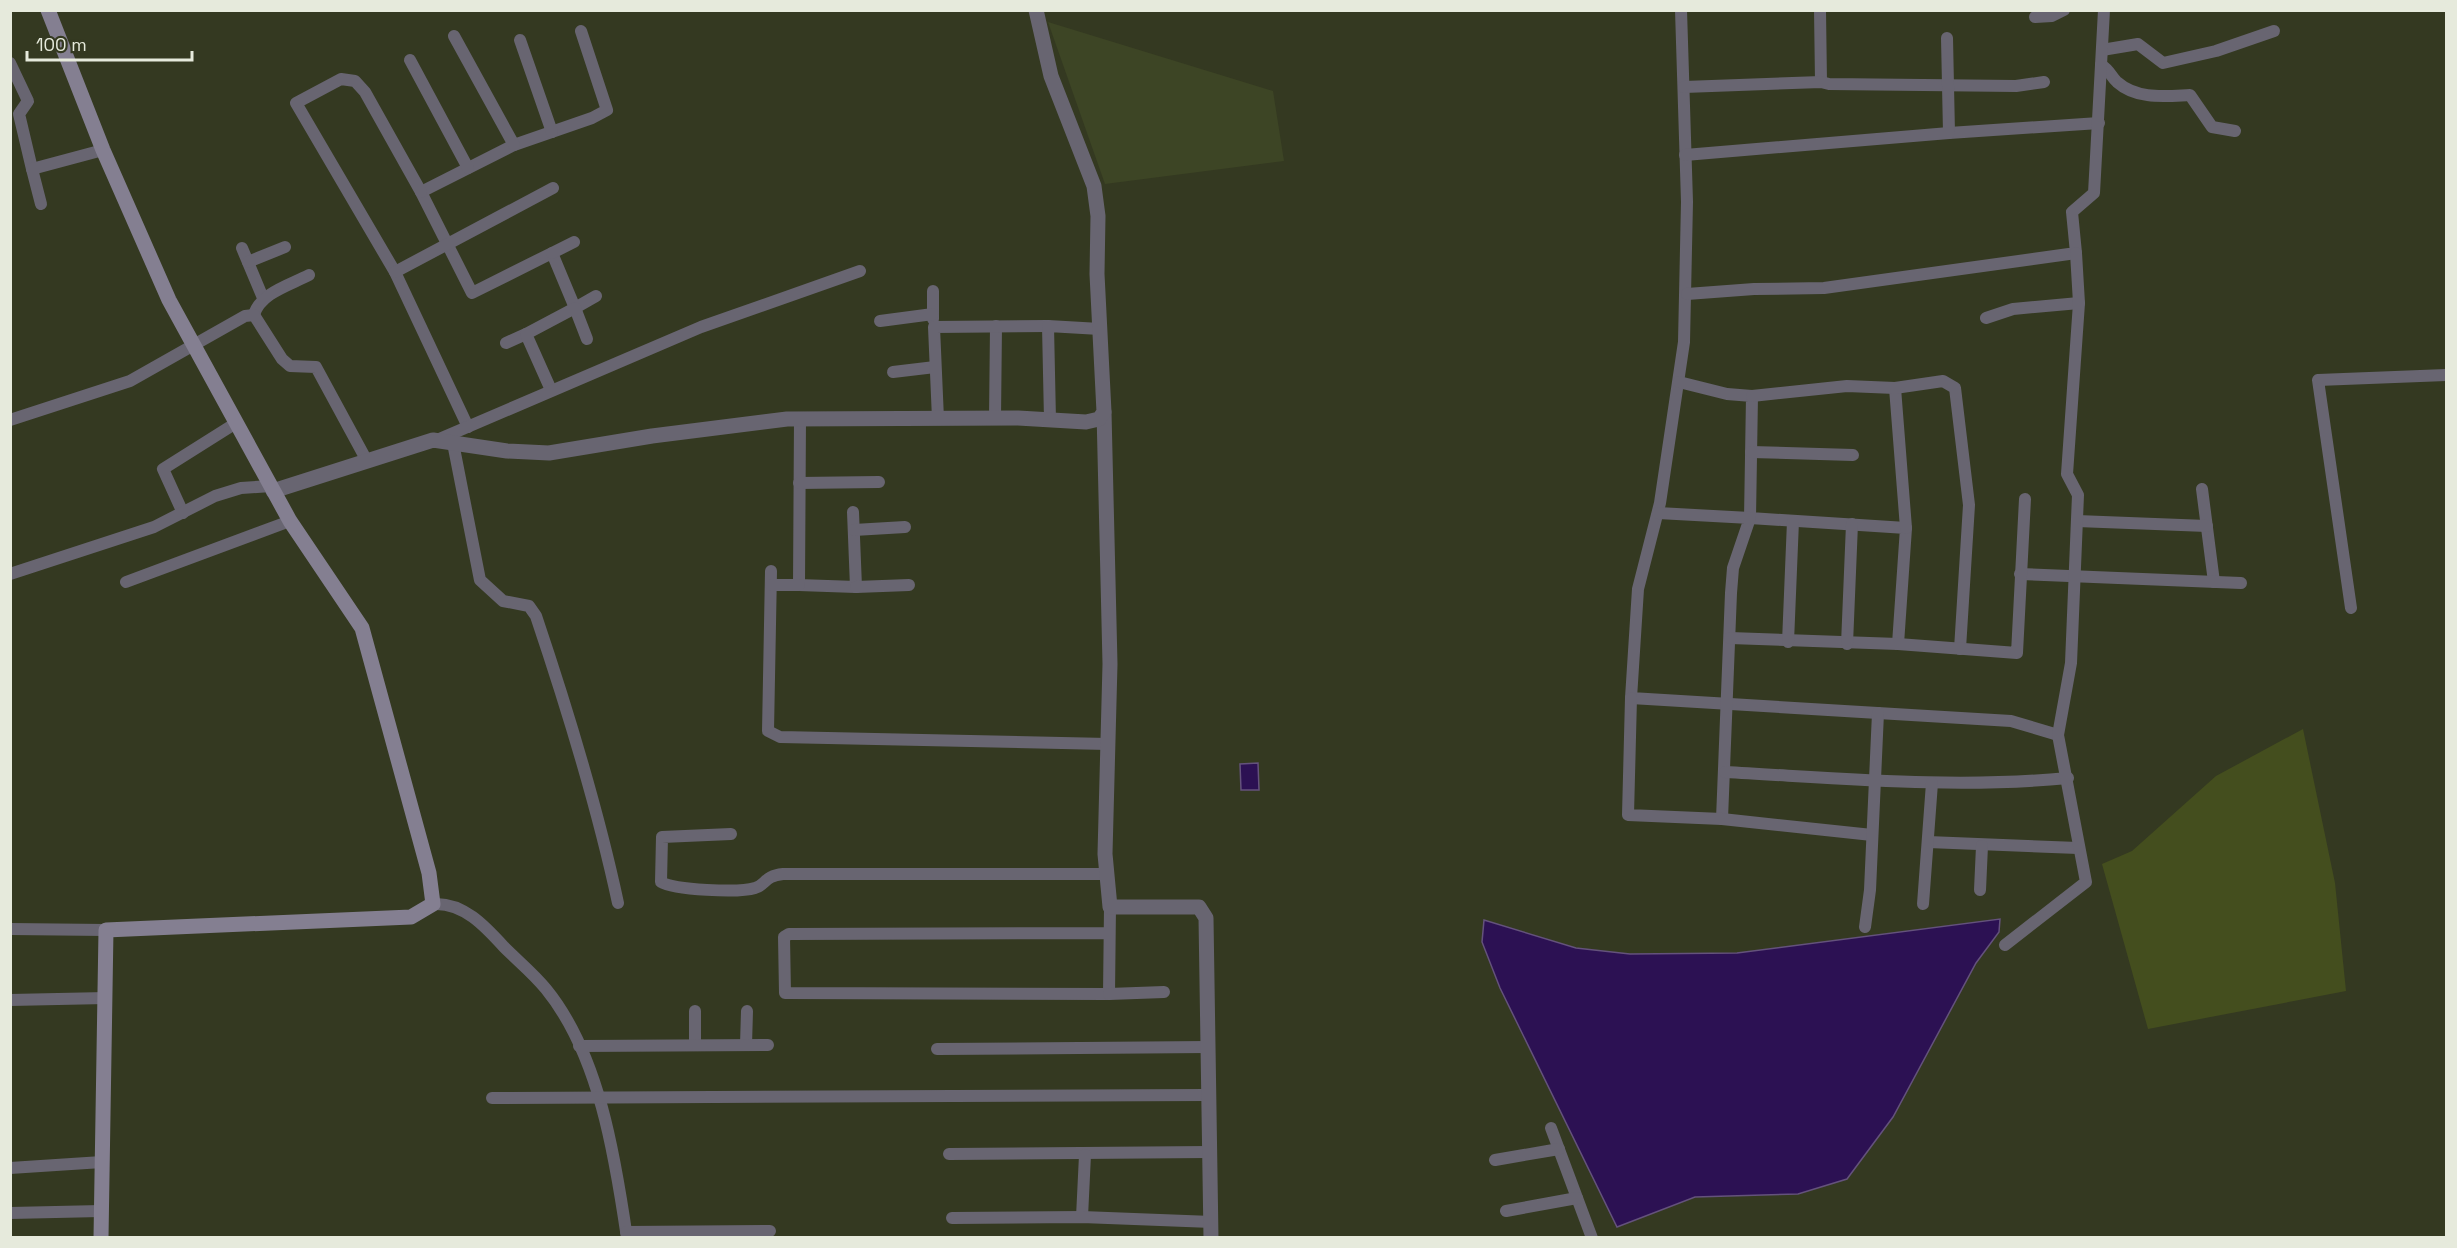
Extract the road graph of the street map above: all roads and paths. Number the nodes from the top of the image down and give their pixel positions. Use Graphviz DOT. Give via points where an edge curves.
graph roads {
  1 [pos="48,10"];
  2 [pos="1036,10"];
  3 [pos="1681,10"];
  4 [pos="1820,10"];
  5 [pos="2064,10"];
  6 [pos="2104,10"];
  7 [pos="2035,17"];
  8 [pos="582,31"];
  9 [pos="2274,31"];
  10 [pos="454,36"];
  11 [pos="1947,38"];
  12 [pos="520,40"];
  13 [pos="2102,50"];
  14 [pos="410,60"];
  15 [pos="10,63"];
  16 [pos="2101,65"];
  17 [pos="2044,81"];
  18 [pos="1821,82"];
  19 [pos="1947,85"];
  20 [pos="1684,87"];
  21 [pos="2099,123"];
  22 [pos="2235,131"];
  23 [pos="552,132"];
  24 [pos="1949,133"];
  25 [pos="514,145"];
  26 [pos="103,150"];
  27 [pos="1686,155"];
  28 [pos="468,168"];
  29 [pos="32,169"];
  30 [pos="553,188"];
  31 [pos="421,192"];
  32 [pos="41,204"];
  33 [pos="574,242"];
  34 [pos="448,244"];
  35 [pos="285,247"];
  36 [pos="242,248"];
  37 [pos="552,253"];
  38 [pos="2076,253"];
  39 [pos="248,262"];
  40 [pos="860,271"];
  41 [pos="395,272"];
  42 [pos="309,275"];
  43 [pos="933,291"];
  44 [pos="1687,294"];
  45 [pos="597,296"];
  46 [pos="264,298"];
  47 [pos="2079,303"];
  48 [pos="575,308"];
  49 [pos="933,314"];
  50 [pos="254,315"];
  51 [pos="1986,318"];
  52 [pos="880,321"];
  53 [pos="996,326"];
  54 [pos="1048,326"];
  55 [pos="934,327"];
  56 [pos="1100,329"];
  57 [pos="526,334"];
  58 [pos="587,339"];
  59 [pos="506,343"];
  60 [pos="194,345"];
  61 [pos="935,367"];
  62 [pos="893,372"];
  63 [pos="2446,375"];
  64 [pos="1678,382"];
  65 [pos="1895,388"];
  66 [pos="551,390"];
  67 [pos="1752,396"];
  68 [pos="1104,412"];
  69 [pos="938,418"];
  70 [pos="995,418"];
  71 [pos="800,419"];
  72 [pos="10,420"];
  73 [pos="1050,420"];
  74 [pos="236,423"];
  75 [pos="468,427"];
  76 [pos="437,440"];
  77 [pos="453,443"];
  78 [pos="1751,452"];
  79 [pos="1853,455"];
  80 [pos="367,461"];
  81 [pos="879,482"];
  82 [pos="799,483"];
  83 [pos="272,489"];
  84 [pos="2202,489"];
  85 [pos="2025,499"];
  86 [pos="854,512"];
  87 [pos="183,513"];
  88 [pos="1658,513"];
  89 [pos="1750,518"];
  90 [pos="1793,520"];
  91 [pos="2077,521"];
  92 [pos="290,522"];
  93 [pos="1852,524"];
  94 [pos="2206,526"];
  95 [pos="905,527"];
  96 [pos="1906,528"];
  97 [pos="854,530"];
  98 [pos="771,571"];
  99 [pos="10,574"];
  100 [pos="2020,574"];
  101 [pos="2075,576"];
  102 [pos="126,582"];
  103 [pos="2214,582"];
  104 [pos="2241,583"];
  105 [pos="771,585"];
  106 [pos="799,585"];
  107 [pos="909,585"];
  108 [pos="856,587"];
  109 [pos="2351,608"];
  110 [pos="1730,638"];
  111 [pos="1788,642"];
  112 [pos="1847,644"];
  113 [pos="1898,645"];
  114 [pos="1960,649"];
  115 [pos="1631,698"];
  116 [pos="1728,704"];
  117 [pos="1878,713"];
  118 [pos="2058,735"];
  119 [pos="1108,744"];
  120 [pos="1725,772"];
  121 [pos="2068,778"];
  122 [pos="1874,779"];
  123 [pos="1932,783"];
  124 [pos="1722,819"];
  125 [pos="731,834"];
  126 [pos="1872,835"];
  127 [pos="1928,842"];
  128 [pos="1982,846"];
  129 [pos="2078,848"];
  130 [pos="1107,874"];
  131 [pos="1980,890"];
  132 [pos="618,903"];
  133 [pos="433,904"];
  134 [pos="1923,904"];
  135 [pos="1110,907"];
  136 [pos="1864,927"];
  137 [pos="10,929"];
  138 [pos="106,930"];
  139 [pos="1109,933"];
  140 [pos="2005,945"];
  141 [pos="1164,992"];
  142 [pos="1109,994"];
  143 [pos="106,998"];
  144 [pos="10,1000"];
  145 [pos="695,1011"];
  146 [pos="747,1011"];
  147 [pos="746,1045"];
  148 [pos="768,1045"];
  149 [pos="579,1046"];
  150 [pos="695,1046"];
  151 [pos="1208,1047"];
  152 [pos="937,1049"];
  153 [pos="1207,1095"];
  154 [pos="492,1098"];
  155 [pos="599,1099"];
  156 [pos="1551,1128"];
  157 [pos="1558,1149"];
  158 [pos="1209,1152"];
  159 [pos="949,1154"];
  160 [pos="1085,1155"];
  161 [pos="1495,1160"];
  162 [pos="102,1162"];
  163 [pos="10,1168"];
  164 [pos="1577,1198"];
  165 [pos="101,1211"];
  166 [pos="1506,1211"];
  167 [pos="10,1213"];
  168 [pos="1082,1217"];
  169 [pos="952,1218"];
  170 [pos="1212,1222"];
  171 [pos="770,1232"];
  172 [pos="626,1235"];
  173 [pos="101,1238"];
  174 [pos="1211,1238"];
  175 [pos="1592,1238"];
  1 -- 26 [label="main road"];
  2 -- 56 [label="street" via="1051,76 1094,186"];
  3 -- 20 [label="street"];
  4 -- 18 [label="street"];
  5 -- 7 [label="street"];
  6 -- 13 [label="street"];
  8 -- 23 [label="street" via="607,110"];
  9 -- 13 [label="street" via="2216,51 2163,63 2138,44"];
  10 -- 25 [label="street"];
  11 -- 19 [label="street"];
  12 -- 23 [label="street"];
  13 -- 16 [label="street"];
  14 -- 28 [label="street"];
  15 -- 29 [label="street" via="28,101 19,114"];
  16 -- 21 [label="street"];
  16 -- 22 [label="street" via="2116,82 2148,97 2190,95 2212,127"];
  17 -- 19 [label="street" via="2016,86"];
  18 -- 19 [label="street"];
  18 -- 20 [label="street"];
  19 -- 24 [label="street"];
  20 -- 27 [label="street"];
  21 -- 24 [label="street"];
  21 -- 38 [label="street" via="2094,193 2072,212"];
  23 -- 25 [label="street"];
  24 -- 27 [label="street"];
  25 -- 28 [label="street"];
  26 -- 29 [label="street"];
  26 -- 60 [label="main road" via="169,300"];
  27 -- 44 [label="street"];
  28 -- 31 [label="street"];
  29 -- 32 [label="street"];
  30 -- 34 [label="street"];
  31 -- 34 [label="street"];
  31 -- 41 [label="street" via="355,81 341,79 296,103"];
  33 -- 37 [label="street"];
  34 -- 37 [label="street" via="472,293"];
  34 -- 41 [label="street"];
  35 -- 39 [label="street"];
  36 -- 39 [label="street"];
  37 -- 48 [label="street"];
  38 -- 44 [label="street" via="1824,288"];
  38 -- 47 [label="street"];
  39 -- 46 [label="street"];
  40 -- 66 [label="street" via="701,327"];
  41 -- 75 [label="street"];
  42 -- 46 [label="street"];
  43 -- 49 [label="street"];
  44 -- 64 [label="street"];
  45 -- 48 [label="street"];
  46 -- 50 [label="street"];
  47 -- 51 [label="street" via="2013,309"];
  47 -- 91 [label="street" via="2067,474 2078,495"];
  48 -- 57 [label="street"];
  48 -- 58 [label="street"];
  49 -- 52 [label="street"];
  49 -- 55 [label="street"];
  50 -- 60 [label="street" via="245,316"];
  50 -- 80 [label="street" via="290,366 316,367"];
  53 -- 54 [label="street"];
  53 -- 55 [label="street"];
  53 -- 70 [label="street"];
  54 -- 56 [label="street"];
  54 -- 73 [label="street"];
  55 -- 61 [label="street"];
  56 -- 68 [label="street"];
  57 -- 59 [label="street"];
  57 -- 66 [label="street"];
  60 -- 72 [label="street" via="130,381"];
  60 -- 74 [label="main road"];
  61 -- 62 [label="street"];
  61 -- 69 [label="street"];
  63 -- 109 [label="street" via="2318,380"];
  64 -- 67 [label="street"];
  64 -- 88 [label="street"];
  65 -- 67 [label="street" via="1847,386"];
  65 -- 96 [label="street"];
  65 -- 114 [label="street" via="1943,381 1955,388 1970,505"];
  66 -- 75 [label="street"];
  67 -- 78 [label="street"];
  68 -- 73 [label="street" via="1099,419 1086,422"];
  68 -- 119 [label="street"];
  69 -- 70 [label="street"];
  69 -- 71 [label="street"];
  70 -- 73 [label="street"];
  71 -- 77 [label="street" via="652,436 549,453"];
  71 -- 82 [label="street"];
  74 -- 83 [label="main road"];
  74 -- 87 [label="street" via="163,469"];
  75 -- 76 [label="street"];
  76 -- 77 [label="street"];
  76 -- 80 [label="street"];
  77 -- 132 [label="street" via="480,580 503,601 529,606 536,616 576,733"];
  78 -- 79 [label="street"];
  78 -- 89 [label="street"];
  80 -- 83 [label="street"];
  81 -- 82 [label="street"];
  82 -- 106 [label="street"];
  83 -- 87 [label="street" via="232,490"];
  83 -- 92 [label="main road"];
  84 -- 94 [label="street"];
  85 -- 100 [label="street"];
  86 -- 97 [label="street"];
  87 -- 99 [label="street" via="154,528"];
  88 -- 89 [label="street"];
  88 -- 115 [label="street" via="1638,590"];
  89 -- 90 [label="street"];
  89 -- 110 [label="street" via="1733,568"];
  90 -- 93 [label="street"];
  90 -- 111 [label="street"];
  91 -- 94 [label="street"];
  91 -- 101 [label="street"];
  92 -- 102 [label="street"];
  92 -- 133 [label="main road" via="362,628 429,873"];
  93 -- 96 [label="street"];
  93 -- 112 [label="street"];
  94 -- 103 [label="street"];
  95 -- 97 [label="street"];
  96 -- 113 [label="street"];
  97 -- 108 [label="street"];
  98 -- 105 [label="street"];
  100 -- 101 [label="street"];
  100 -- 114 [label="street" via="2017,653"];
  101 -- 103 [label="street"];
  101 -- 118 [label="street" via="2071,663"];
  103 -- 104 [label="street"];
  105 -- 106 [label="street"];
  105 -- 119 [label="street" via="768,731 780,736"];
  106 -- 108 [label="street"];
  107 -- 108 [label="street"];
  110 -- 111 [label="street"];
  110 -- 116 [label="street"];
  111 -- 112 [label="street"];
  112 -- 113 [label="street"];
  113 -- 114 [label="street"];
  115 -- 116 [label="street"];
  115 -- 124 [label="street" via="1628,816"];
  116 -- 117 [label="street"];
  116 -- 120 [label="street"];
  117 -- 118 [label="street" via="2011,721"];
  117 -- 122 [label="street"];
  118 -- 121 [label="street"];
  119 -- 130 [label="street"];
  120 -- 122 [label="street"];
  120 -- 124 [label="street"];
  121 -- 123 [label="street" via="2002,784"];
  121 -- 129 [label="street"];
  122 -- 123 [label="street"];
  122 -- 126 [label="street"];
  123 -- 127 [label="street"];
  124 -- 126 [label="street"];
  125 -- 130 [label="street" via="662,837 661,882 681,889 756,888 772,875 783,874"];
  126 -- 136 [label="street"];
  127 -- 128 [label="street"];
  127 -- 134 [label="street"];
  128 -- 129 [label="street"];
  128 -- 131 [label="street"];
  129 -- 140 [label="street" via="2086,882"];
  130 -- 135 [label="street"];
  133 -- 138 [label="main road" via="411,917"];
  133 -- 149 [label="street" via="448,903 488,929 546,989"];
  135 -- 139 [label="street"];
  135 -- 151 [label="street" via="1199,907 1206,918"];
  137 -- 138 [label="street"];
  138 -- 143 [label="main road"];
  139 -- 142 [label="street"];
  139 -- 142 [label="street" via="784,937 787,995"];
  141 -- 142 [label="street"];
  143 -- 144 [label="street"];
  143 -- 162 [label="main road"];
  145 -- 150 [label="street"];
  146 -- 147 [label="street"];
  147 -- 148 [label="street"];
  147 -- 150 [label="street"];
  149 -- 150 [label="street"];
  149 -- 155 [label="street"];
  151 -- 152 [label="street"];
  151 -- 153 [label="street"];
  153 -- 155 [label="street"];
  153 -- 158 [label="street"];
  154 -- 155 [label="street"];
  155 -- 172 [label="street"];
  156 -- 157 [label="street"];
  157 -- 161 [label="street"];
  157 -- 164 [label="street"];
  158 -- 160 [label="street"];
  158 -- 170 [label="street"];
  159 -- 160 [label="street"];
  160 -- 168 [label="street"];
  162 -- 163 [label="street"];
  162 -- 165 [label="main road"];
  164 -- 166 [label="street"];
  164 -- 175 [label="street"];
  165 -- 167 [label="street"];
  165 -- 173 [label="main road"];
  168 -- 169 [label="street"];
  168 -- 170 [label="street"];
  170 -- 174 [label="street"];
  171 -- 172 [label="street"];
}
